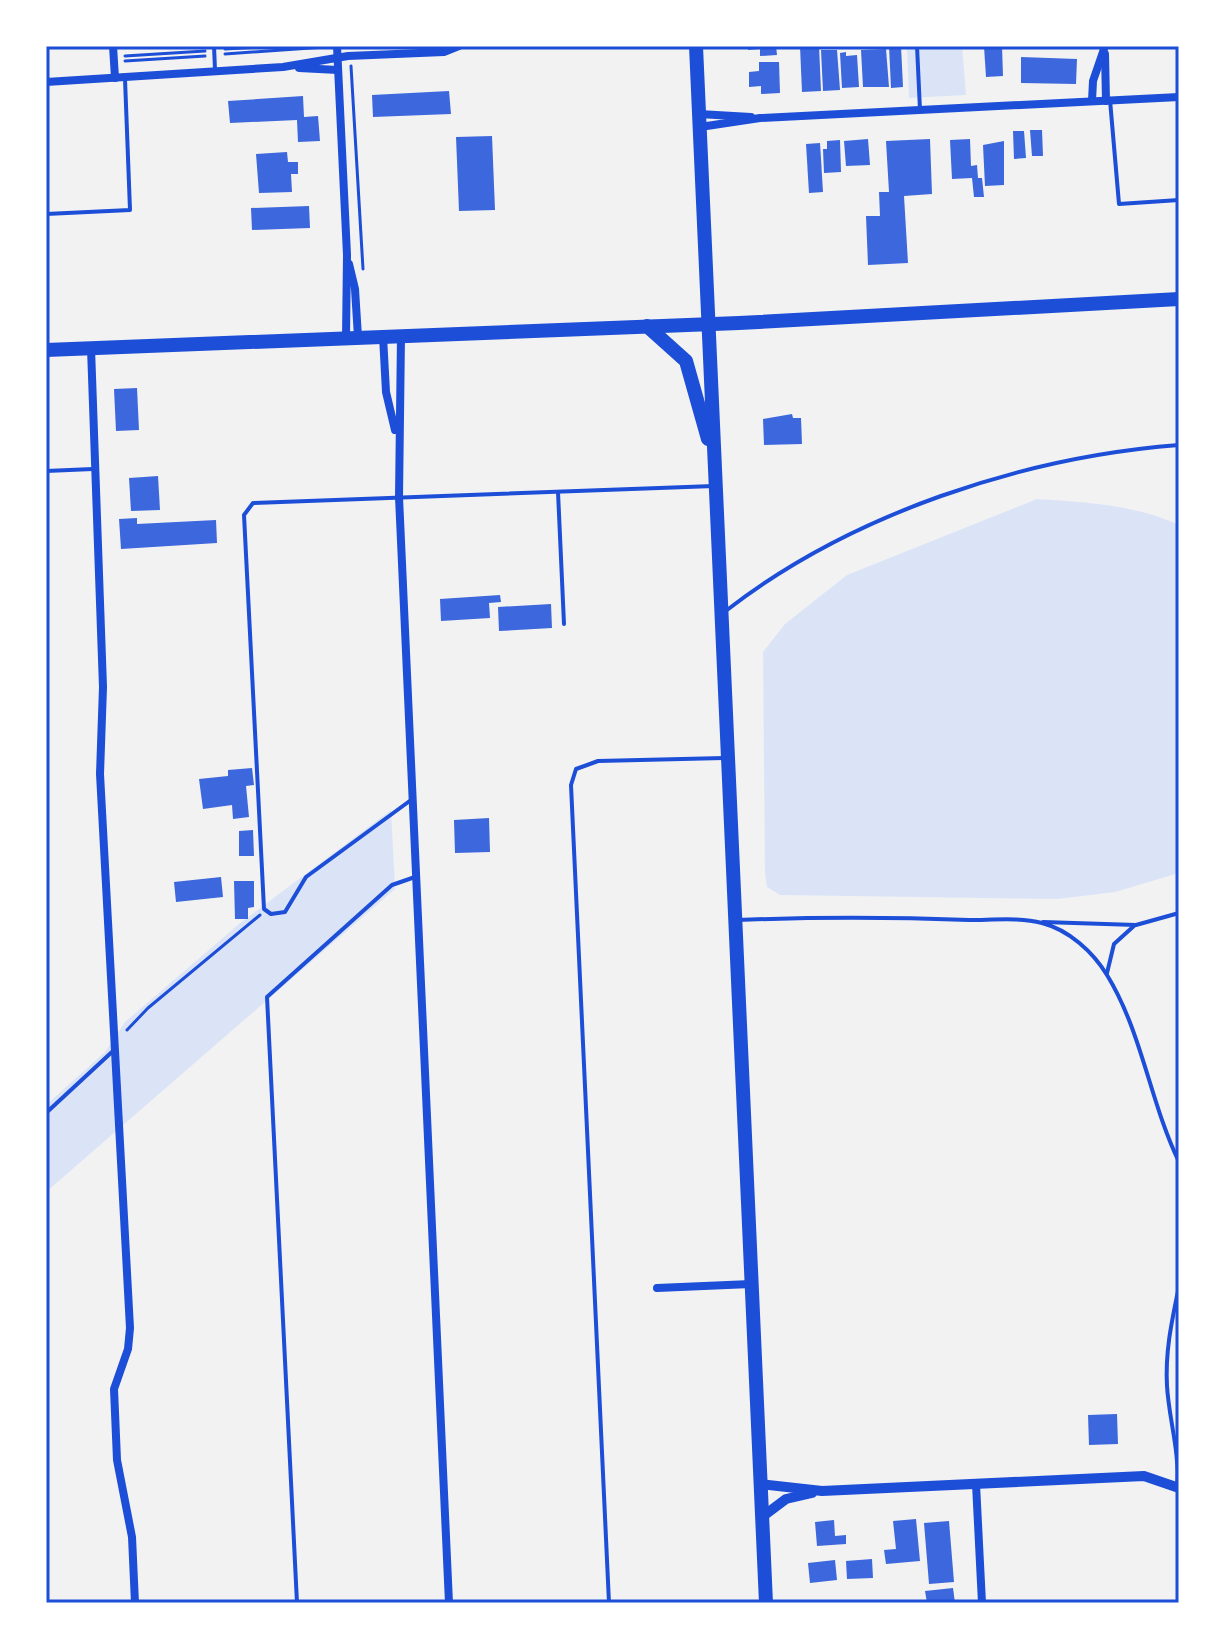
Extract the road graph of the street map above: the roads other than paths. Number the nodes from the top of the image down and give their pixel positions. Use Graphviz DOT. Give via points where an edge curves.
graph roads {
  1 [pos="113,46"];
  2 [pos="337,46"];
  3 [pos="459,46"];
  4 [pos="696,46"];
  5 [pos="917,46"];
  6 [pos="1105,47"];
  7 [pos="214,48"];
  8 [pos="337,57"];
  9 [pos="283,67"];
  10 [pos="338,70"];
  11 [pos="215,72"];
  12 [pos="125,77"];
  13 [pos="115,78"];
  14 [pos="46,82"];
  15 [pos="1179,97"];
  16 [pos="1108,100"];
  17 [pos="1092,101"];
  18 [pos="920,110"];
  19 [pos="699,121"];
  20 [pos="1179,200"];
  21 [pos="46,214"];
  22 [pos="1179,299"];
  23 [pos="708,324"];
  24 [pos="647,326"];
  25 [pos="383,336"];
  26 [pos="401,336"];
  27 [pos="352,337"];
  28 [pos="91,348"];
  29 [pos="46,350"];
  30 [pos="397,439"];
  31 [pos="1179,445"];
  32 [pos="715,462"];
  33 [pos="95,469"];
  34 [pos="46,471"];
  35 [pos="716,486"];
  36 [pos="558,492"];
  37 [pos="399,497"];
  38 [pos="722,614"];
  39 [pos="564,624"];
  40 [pos="728,757"];
  41 [pos="412,800"];
  42 [pos="415,877"];
  43 [pos="1179,913"];
  44 [pos="735,920"];
  45 [pos="1041,922"];
  46 [pos="1136,925"];
  47 [pos="1107,975"];
  48 [pos="115,1049"];
  49 [pos="46,1113"];
  50 [pos="1179,1162"];
  51 [pos="751,1284"];
  52 [pos="1179,1286"];
  53 [pos="657,1288"];
  54 [pos="1177,1309"];
  55 [pos="760,1484"];
  56 [pos="976,1484"];
  57 [pos="1178,1488"];
  58 [pos="822,1491"];
  59 [pos="762,1517"];
  60 [pos="135,1603"];
  61 [pos="297,1603"];
  62 [pos="449,1603"];
  63 [pos="609,1603"];
  64 [pos="766,1603"];
  65 [pos="982,1603"];
  1 -- 13 [label="street"];
  2 -- 8 [label="street"];
  3 -- 8 [label="street" via="444,52"];
  4 -- 19 [label="main road"];
  5 -- 18 [label="lane"];
  6 -- 16 [label="street"];
  6 -- 17 [label="street"];
  7 -- 11 [label="lane"];
  8 -- 9 [label="street"];
  8 -- 10 [label="street"];
  9 -- 10 [label="street"];
  9 -- 11 [label="street"];
  10 -- 27 [label="street"];
  11 -- 12 [label="street"];
  12 -- 13 [label="street"];
  12 -- 21 [label="lane" via="130,210"];
  13 -- 14 [label="street"];
  15 -- 16 [label="street"];
  16 -- 17 [label="street"];
  16 -- 20 [label="lane" via="1119,204"];
  17 -- 18 [label="street"];
  18 -- 19 [label="street"];
  19 -- 23 [label="main road"];
  22 -- 23 [label="main road"];
  23 -- 24 [label="main road"];
  23 -- 32 [label="main road"];
  24 -- 26 [label="main road"];
  24 -- 32 [label="main road" via="686,361"];
  25 -- 26 [label="main road"];
  25 -- 27 [label="main road"];
  25 -- 30 [label="street" via="386,392"];
  26 -- 30 [label="street"];
  27 -- 28 [label="main road"];
  28 -- 29 [label="main road"];
  28 -- 33 [label="street"];
  30 -- 37 [label="street"];
  31 -- 38 [label="lane" via="1065,461 923,504 818,553"];
  32 -- 35 [label="main road"];
  33 -- 34 [label="lane"];
  33 -- 48 [label="street" via="103,687 100,774"];
  35 -- 36 [label="lane"];
  35 -- 38 [label="main road"];
  36 -- 37 [label="lane"];
  36 -- 39 [label="lane"];
  37 -- 41 [label="street"];
  37 -- 41 [label="lane" via="253,503 244,515 266,910 285,912 306,877"];
  38 -- 40 [label="main road"];
  40 -- 44 [label="main road"];
  40 -- 63 [label="lane" via="598,761 576,769 571,785"];
  41 -- 42 [label="street"];
  42 -- 61 [label="lane" via="392,885 267,997"];
  42 -- 62 [label="street"];
  43 -- 46 [label="lane"];
  44 -- 45 [label="lane" via="871,916"];
  44 -- 51 [label="main road"];
  45 -- 46 [label="lane"];
  45 -- 47 [label="lane" via="1081,944"];
  46 -- 47 [label="lane" via="1114,944"];
  47 -- 50 [label="lane" via="1124,1008"];
  48 -- 49 [label="lane"];
  48 -- 60 [label="street" via="130,1328 114,1389"];
  51 -- 53 [label="street"];
  51 -- 55 [label="main road"];
  52 -- 54 [label="lane"];
  54 -- 57 [label="lane" via="1166,1367"];
  55 -- 58 [label="street"];
  55 -- 59 [label="main road"];
  56 -- 57 [label="street" via="1144,1476"];
  56 -- 58 [label="street"];
  56 -- 65 [label="street"];
  58 -- 59 [label="street" via="786,1499"];
  59 -- 64 [label="main road"];
}
